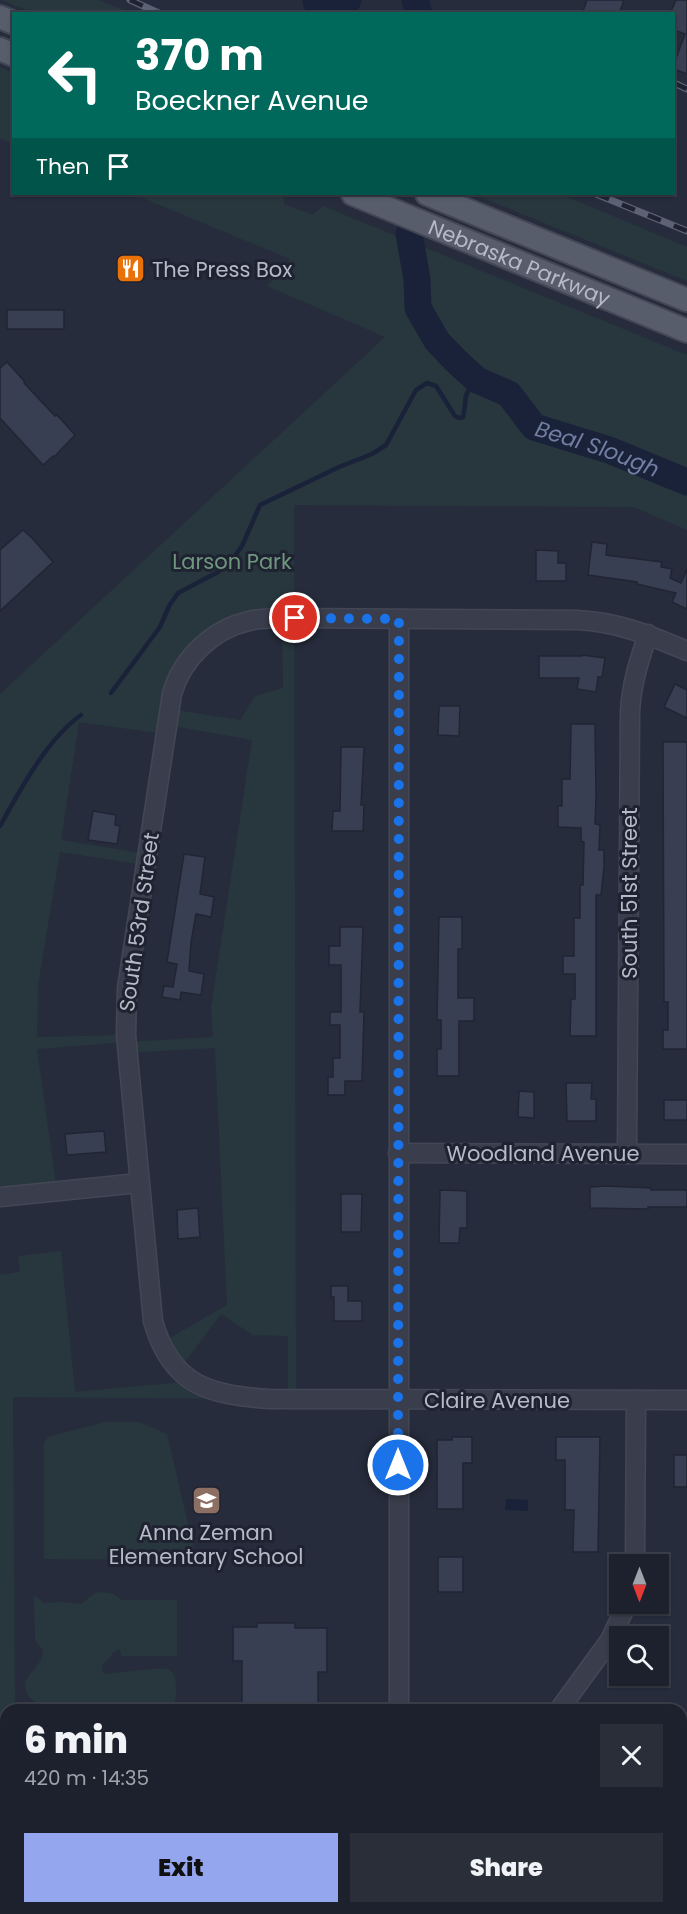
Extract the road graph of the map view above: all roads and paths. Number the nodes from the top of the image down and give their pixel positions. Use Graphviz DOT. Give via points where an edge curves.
graph roads {
  1 [pos="355,195"];
  2 [pos="429,195"];
  3 [pos="687,300"];
  4 [pos="687,331"];
  5 [pos="399,619"];
  6 [pos="648,634"];
  7 [pos="687,651"];
  8 [pos="398,1153"];
  9 [pos="627,1154"];
  10 [pos="687,1154"];
  11 [pos="139,1183"];
  12 [pos="0,1197"];
  13 [pos="270,1399"];
  14 [pos="398,1400"];
  15 [pos="636,1400"];
  16 [pos="687,1400"];
  17 [pos="635,1554"];
  18 [pos="622,1614"];
  19 [pos="399,1704"];
  20 [pos="563,1704"];
  1 -- 4 [label="main road, Nebraska Parkway"];
  2 -- 3 [label="main road, Nebraska Parkway"];
  5 -- 6 [label="street, South 53rd Street" via="598,621"];
  5 -- 8 [label="street"];
  5 -- 11 [label="street, South 53rd Street" via="282,618 239,623 202,646 176,681 126,1004"];
  6 -- 7 [label="street, South 53rd Street"];
  6 -- 9 [label="street, South 51st Street" via="633,682 630,713"];
  8 -- 9 [label="street, Woodland Avenue"];
  8 -- 14 [label="street"];
  9 -- 10 [label="street, Woodland Avenue"];
  11 -- 12 [label="street"];
  11 -- 13 [label="street, South 53rd Street" via="152,1317 167,1354 184,1374 216,1393"];
  13 -- 14 [label="street, Claire Avenue"];
  14 -- 15 [label="street, Claire Avenue"];
  14 -- 19 [label="street"];
  15 -- 16 [label="street, Claire Avenue"];
  15 -- 17 [label="street"];
  18 -- 20 [label="street" via="610,1640"];
}
